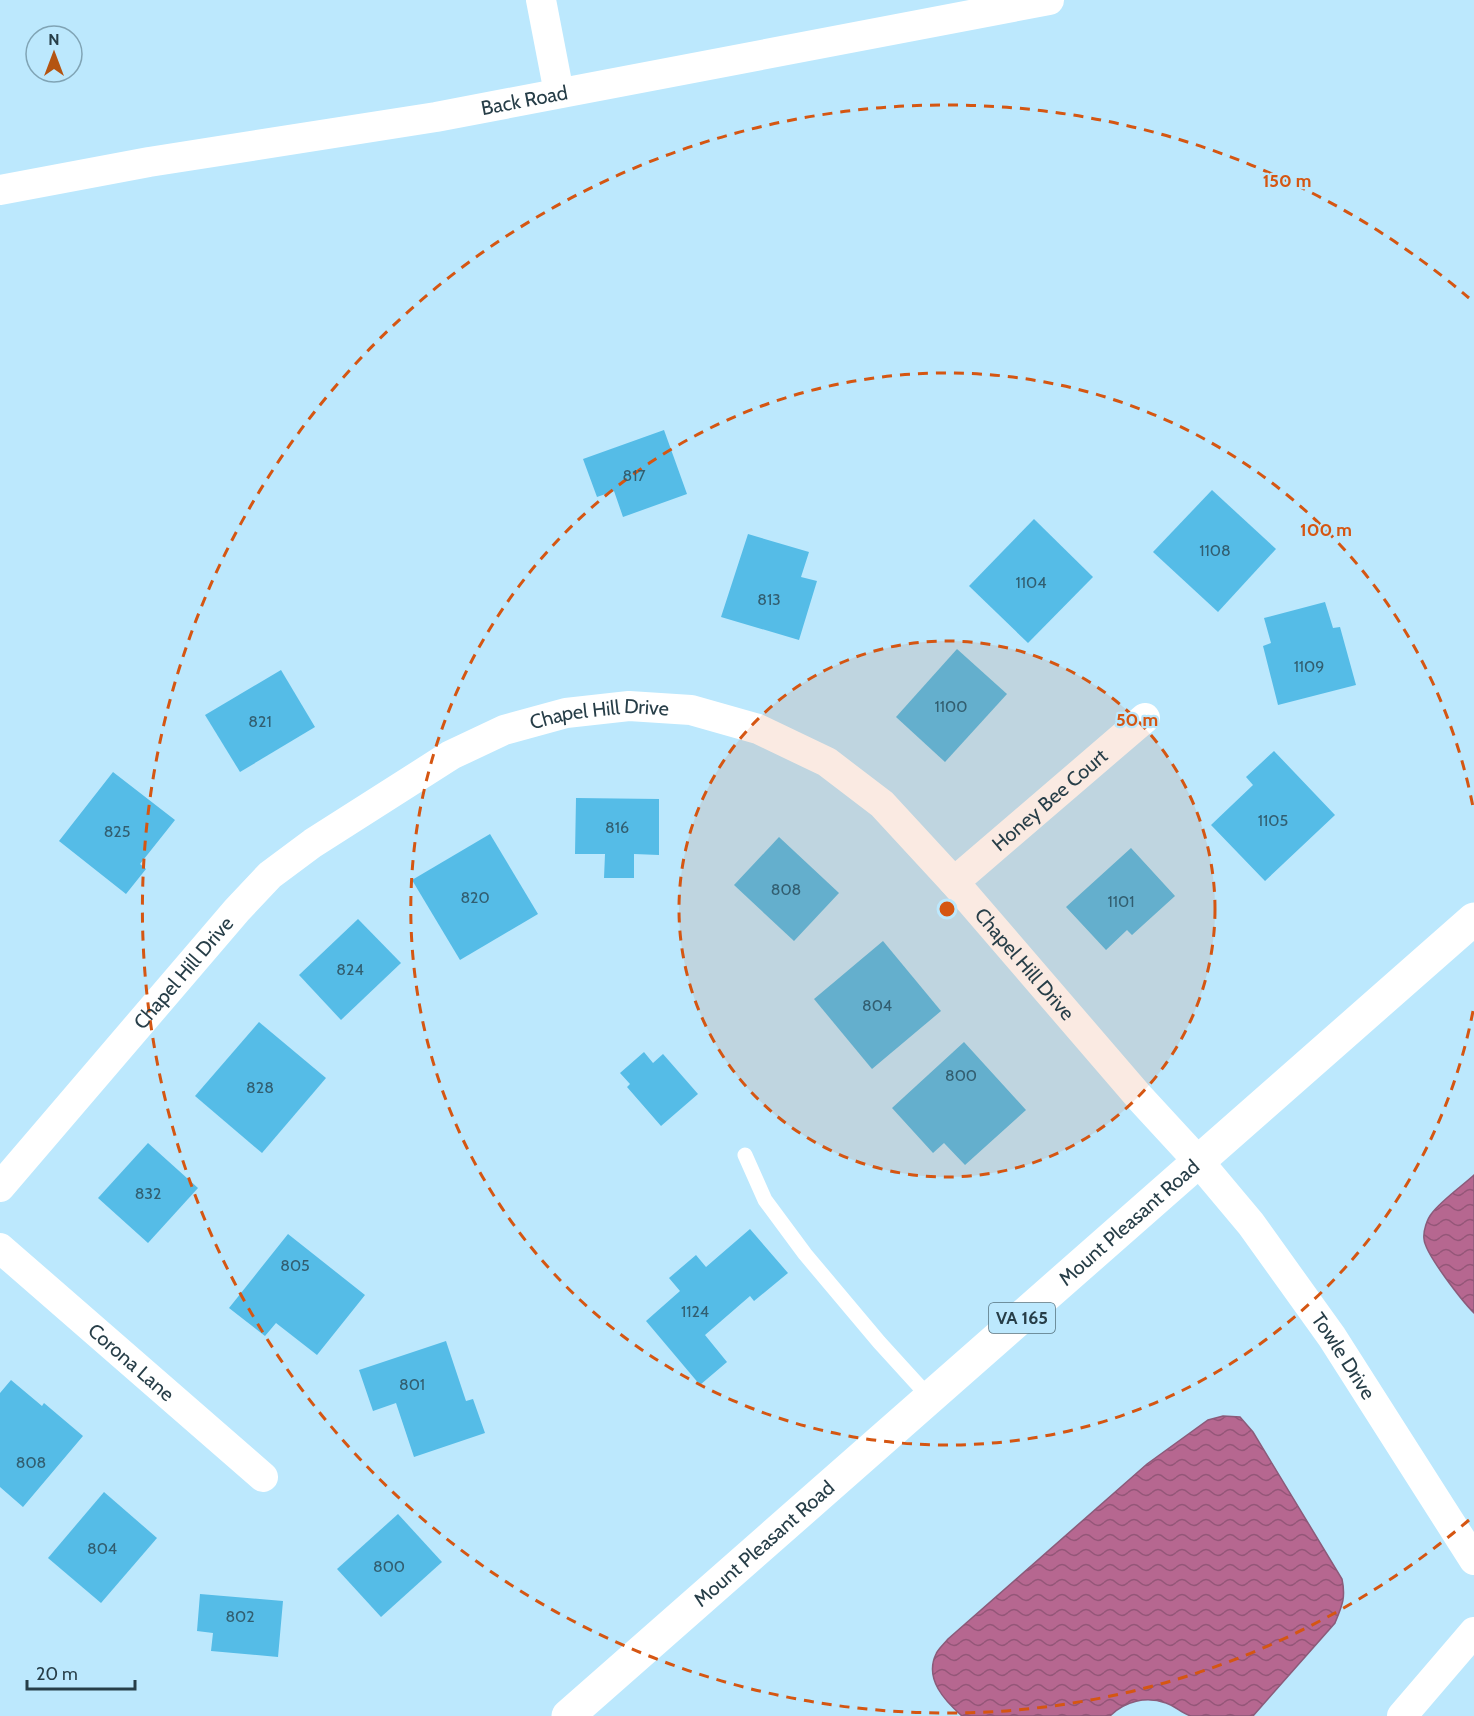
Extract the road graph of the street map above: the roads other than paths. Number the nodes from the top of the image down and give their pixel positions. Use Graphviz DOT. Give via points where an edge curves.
graph roads {
  1 [pos="540,0"];
  2 [pos="1049,0"];
  3 [pos="559,93"];
  4 [pos="0,190"];
  5 [pos="1145,718"];
  6 [pos="954,882"];
  7 [pos="1474,919"];
  8 [pos="745,1155"];
  9 [pos="1199,1162"];
  10 [pos="0,1187"];
  11 [pos="0,1248"];
  12 [pos="930,1398"];
  13 [pos="263,1477"];
  14 [pos="1474,1560"];
  15 [pos="1474,1632"];
  16 [pos="568,1716"];
  17 [pos="1402,1716"];
  1 -- 3 [label="street"];
  2 -- 3 [label="street, Back Road"];
  3 -- 4 [label="street, Back Road"];
  5 -- 6 [label="street, Honey Bee Court"];
  6 -- 9 [label="street, Chapel Hill Drive"];
  6 -- 10 [label="street, Chapel Hill Drive" via="882,804 827,762 758,729 691,710 629,706 566,713 504,730 451,754 270,875"];
  7 -- 9 [label="highway, Mount Pleasant Road / VA 165"];
  8 -- 12 [label="lane" via="765,1200 805,1254"];
  9 -- 12 [label="highway, Mount Pleasant Road / VA 165"];
  9 -- 14 [label="street, Towle Drive" via="1251,1224 1332,1336"];
  11 -- 13 [label="street, Corona Lane"];
  12 -- 16 [label="highway, Mount Pleasant Road / VA 165"];
  15 -- 17 [label="street"];
}
